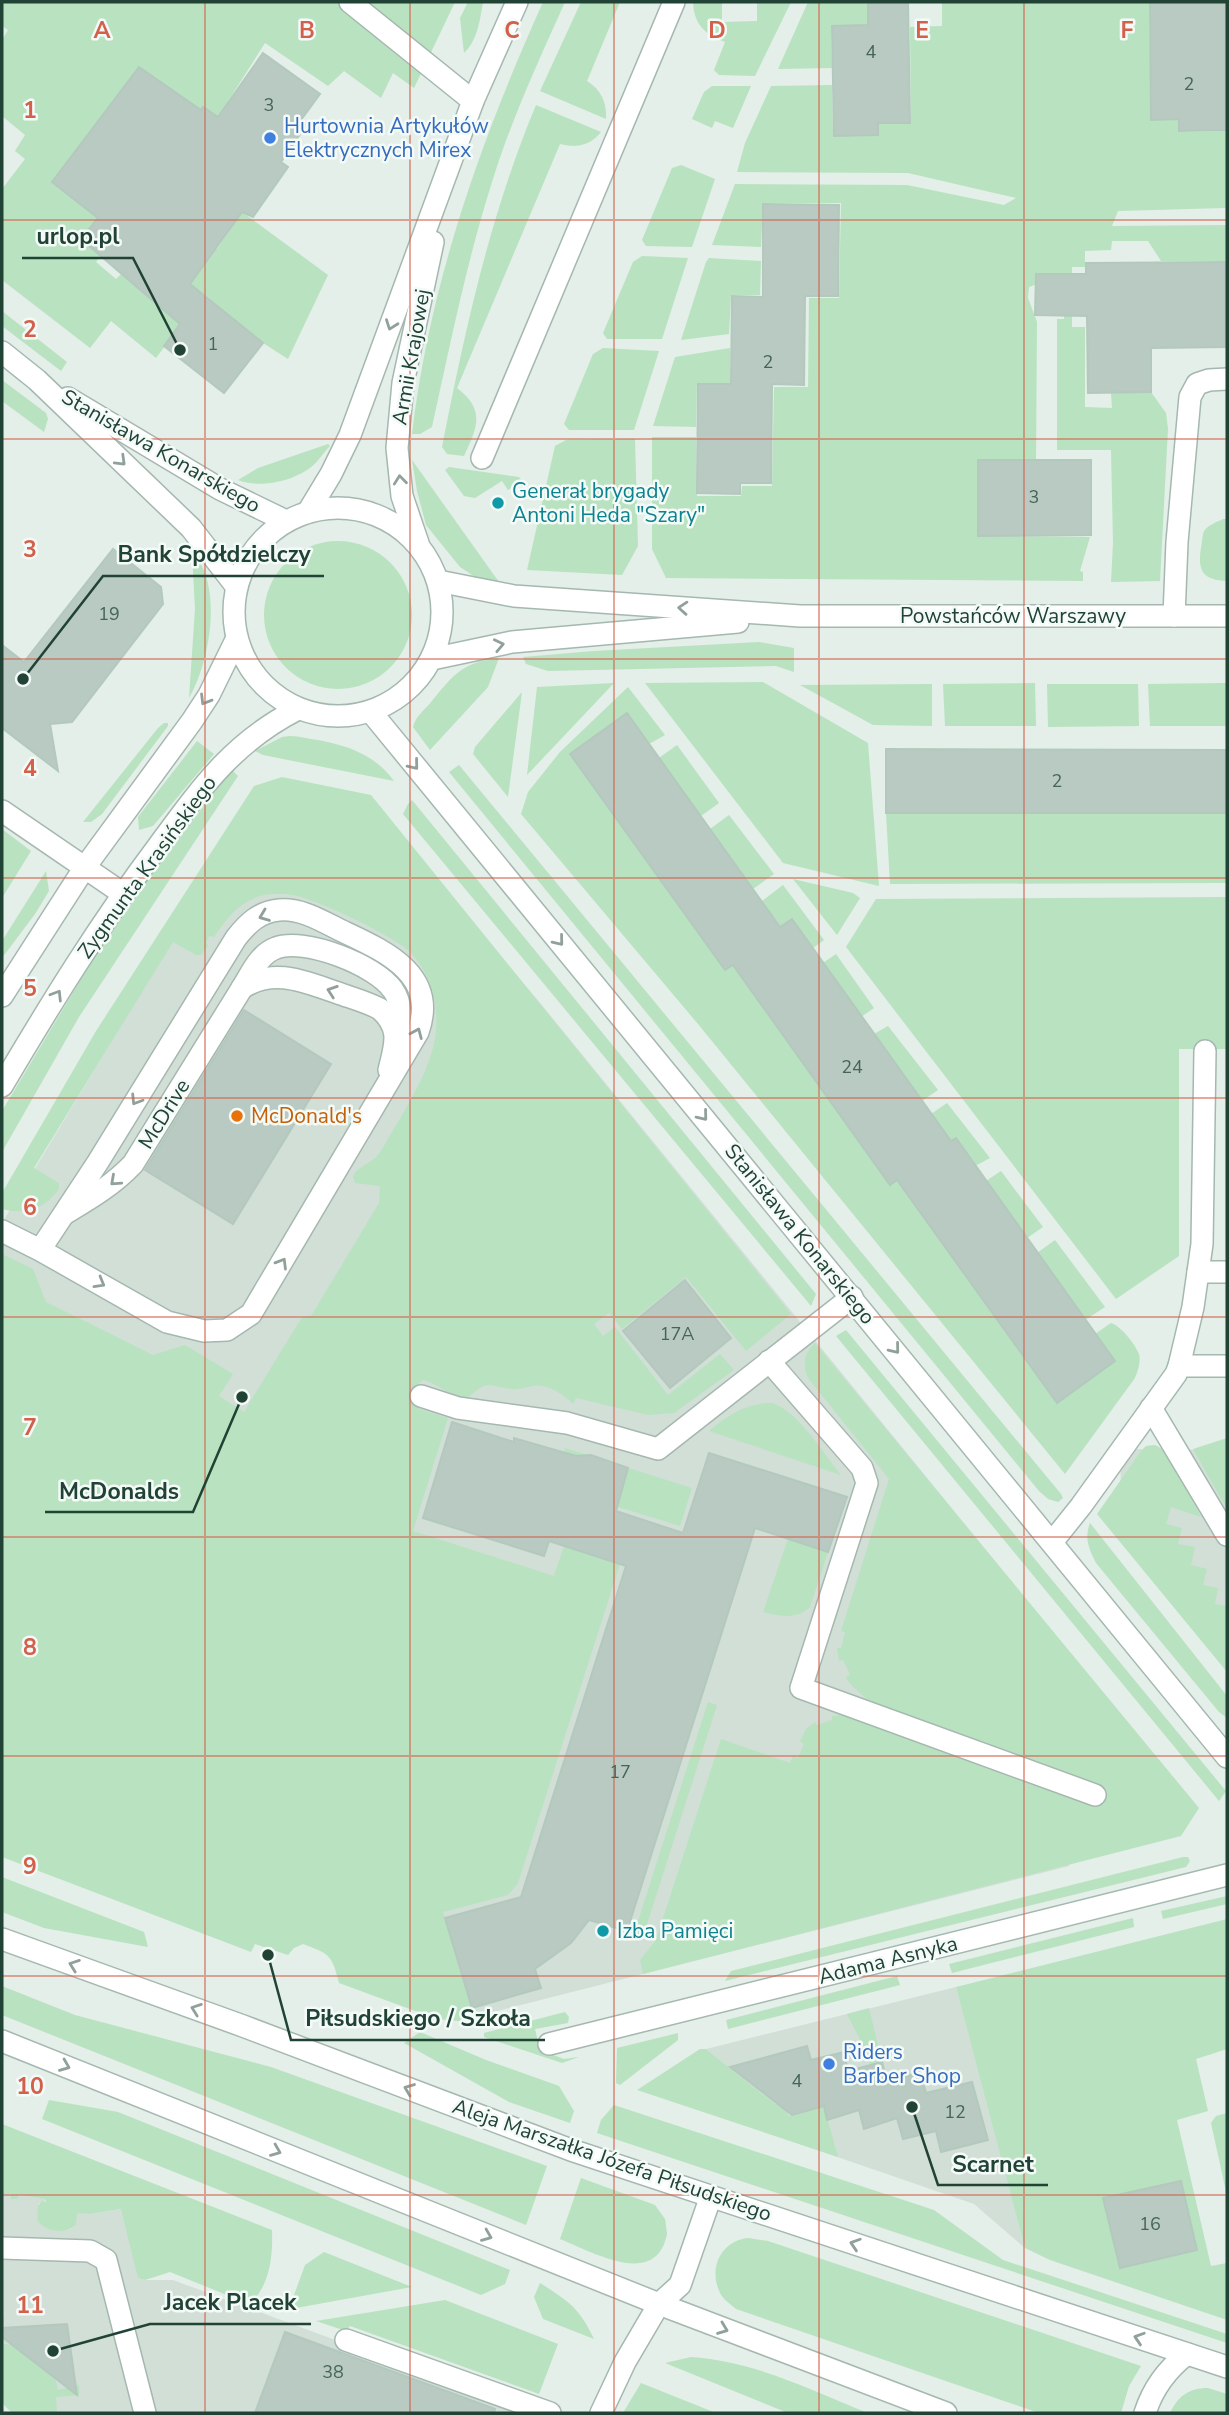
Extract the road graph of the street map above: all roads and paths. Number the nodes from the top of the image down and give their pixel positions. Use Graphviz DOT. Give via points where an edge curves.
graph roads {
  1 [pos="350,2"];
  2 [pos="517,2"];
  3 [pos="674,2"];
  4 [pos="473,102"];
  5 [pos="448,169"];
  6 [pos="2,352"];
  7 [pos="1227,379"];
  8 [pos="37,380"];
  9 [pos="482,458"];
  10 [pos="308,512"];
  11 [pos="286,521"];
  12 [pos="418,545"];
  13 [pos="438,581"];
  14 [pos="236,586"];
  15 [pos="800,616"];
  16 [pos="1174,616"];
  17 [pos="1227,616"];
  18 [pos="236,640"];
  19 [pos="432,659"];
  20 [pos="298,709"];
  21 [pos="371,712"];
  22 [pos="2,811"];
  23 [pos="85,867"];
  24 [pos="122,893"];
  25 [pos="242,988"];
  26 [pos="2,996"];
  27 [pos="397,1038"];
  28 [pos="1205,1051"];
  29 [pos="2,1086"];
  30 [pos="383,1092"];
  31 [pos="61,1216"];
  32 [pos="2,1231"];
  33 [pos="40,1250"];
  34 [pos="1198,1272"];
  35 [pos="1227,1272"];
  36 [pos="852,1297"];
  37 [pos="769,1361"];
  38 [pos="1179,1366"];
  39 [pos="1227,1366"];
  40 [pos="421,1396"];
  41 [pos="1151,1408"];
  42 [pos="1227,1535"];
  43 [pos="1053,1541"];
  44 [pos="1227,1755"];
  45 [pos="1095,1796"];
  46 [pos="1227,1875"];
  47 [pos="2,1939"];
  48 [pos="2,2041"];
  49 [pos="549,2044"];
  50 [pos="711,2196"];
  51 [pos="2,2248"];
  52 [pos="659,2305"];
  53 [pos="346,2340"];
  54 [pos="1187,2354"];
  55 [pos="1227,2367"];
  56 [pos="145,2413"];
  57 [pos="550,2413"];
  58 [pos="601,2413"];
  59 [pos="946,2413"];
  60 [pos="1145,2413"];
  1 -- 4 [label="street"];
  2 -- 4 [label="street, Armii Krajowej"];
  3 -- 9 [label="street"];
  4 -- 5 [label="street, Armii Krajowej"];
  5 -- 10 [label="street, Armii Krajowej, one-way" via="350,435"];
  12 -- 5 [label="street, Armii Krajowej, one-way" via="402,496 397,448 403,383"];
  6 -- 8 [label="street, Stanisława Konarskiego"];
  7 -- 16 [label="street" via="1196,384 1190,397"];
  8 -- 11 [label="street, Stanisława Konarskiego" via="220,489"];
  8 -- 14 [label="street, Stanisława Konarskiego, one-way" via="191,528"];
  10 -- 11 [label="street"];
  10 -- 12 [label="street" via="335,508 364,511 394,524"];
  11 -- 14 [label="street" via="255,549"];
  12 -- 13 [label="street"];
  15 -- 13 [label="street, Powstańców Warszawy, one-way" via="514,596"];
  13 -- 19 [label="street" via="443,621"];
  14 -- 18 [label="street" via="232,612"];
  15 -- 16 [label="street, Powstańców Warszawy"];
  19 -- 15 [label="street, Powstańców Warszawy, one-way" via="512,642"];
  16 -- 17 [label="street, Powstańców Warszawy"];
  18 -- 20 [label="street" via="262,685"];
  18 -- 23 [label="street, one-way" via="192,721"];
  19 -- 21 [label="street" via="407,692"];
  20 -- 21 [label="street" via="334,717"];
  20 -- 24 [label="street, Zygmunta Krasińskiego" via="235,751"];
  21 -- 36 [label="street, Stanisława Konarskiego, one-way"];
  22 -- 23 [label="street"];
  23 -- 24 [label="street"];
  23 -- 26 [label="street"];
  29 -- 24 [label="street, Zygmunta Krasińskiego, one-way"];
  27 -- 25 [label="street, one-way" via="380,1009 296,978 254,980"];
  25 -- 27 [label="street, McDrive" via="255,966 274,948 303,944 326,950 386,981 401,1012"];
  25 -- 31 [label="street, McDrive, one-way" via="133,1164 101,1193"];
  27 -- 30 [label="street, McDrive"];
  28 -- 34 [label="street"];
  30 -- 31 [label="street, one-way" via="422,1021 421,996 405,968 391,955 308,915 292,911 260,915 236,938"];
  33 -- 30 [label="street, one-way" via="167,1322 204,1331 227,1330 251,1314"];
  31 -- 33 [label="street"];
  32 -- 33 [label="street"];
  34 -- 35 [label="street"];
  34 -- 38 [label="street"];
  36 -- 37 [label="street"];
  36 -- 43 [label="street, Stanisława Konarskiego, one-way"];
  37 -- 40 [label="street" via="658,1448 567,1423 458,1408"];
  37 -- 45 [label="street" via="862,1468 867,1483 801,1688"];
  38 -- 39 [label="street"];
  38 -- 41 [label="street"];
  41 -- 42 [label="street"];
  41 -- 43 [label="street"];
  43 -- 44 [label="street, Stanisława Konarskiego"];
  46 -- 49 [label="street, Adama Asnyka"];
  50 -- 47 [label="street, Aleja Marszałka Józefa Piłsudskiego, one-way" via="540,2139"];
  48 -- 52 [label="street, one-way"];
  50 -- 52 [label="street" via="680,2285"];
  54 -- 50 [label="street, Aleja Marszałka Józefa Piłsudskiego, one-way"];
  51 -- 56 [label="street" via="89,2251 106,2260"];
  52 -- 58 [label="street"];
  52 -- 59 [label="street, one-way"];
  53 -- 57 [label="street"];
  54 -- 55 [label="street, Aleja Marszałka Józefa Piłsudskiego"];
  54 -- 60 [label="street" via="1167,2369"];
}
